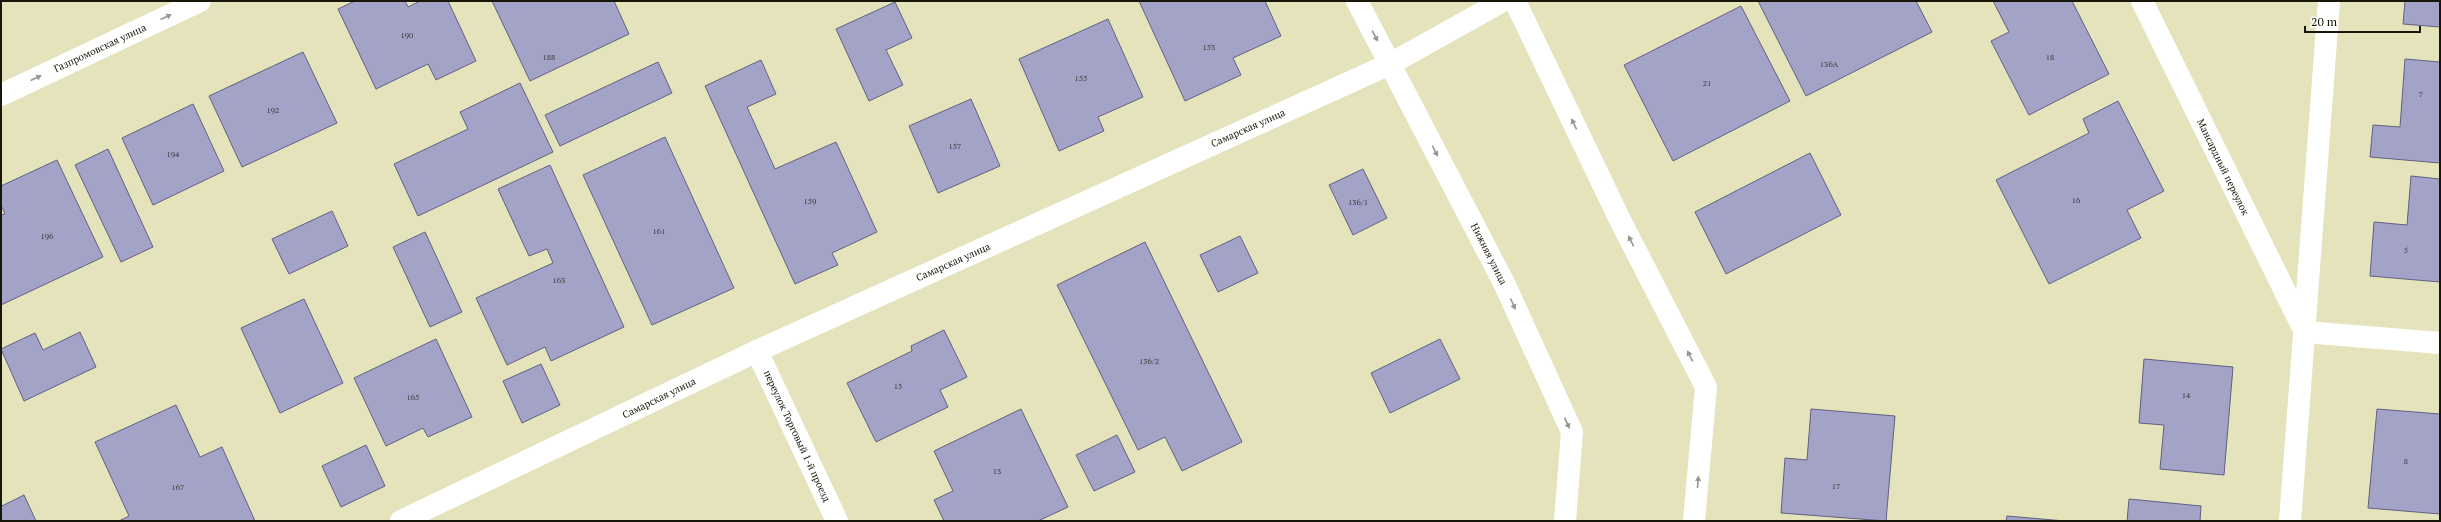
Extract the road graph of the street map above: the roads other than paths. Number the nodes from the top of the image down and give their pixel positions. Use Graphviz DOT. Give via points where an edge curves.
graph roads {
  1 [pos="200,1"];
  2 [pos="1357,1"];
  3 [pos="1503,1"];
  4 [pos="1515,1"];
  5 [pos="2142,1"];
  6 [pos="2329,1"];
  7 [pos="1390,64"];
  8 [pos="1,95"];
  9 [pos="2305,332"];
  10 [pos="2440,343"];
  11 [pos="757,351"];
  12 [pos="401,521"];
  13 [pos="837,521"];
  14 [pos="1565,521"];
  15 [pos="1694,521"];
  16 [pos="2290,521"];
  8 -- 1 [label="street, Газпромовская улица, one-way"];
  2 -- 7 [label="street, Нижняя улица, one-way"];
  3 -- 7 [label="street, Самарская улица"];
  15 -- 4 [label="street, one-way" via="1706,387 1621,222"];
  5 -- 9 [label="street, Мансардный переулок"];
  6 -- 9 [label="street"];
  7 -- 11 [label="street, Самарская улица"];
  7 -- 14 [label="street, Нижняя улица, one-way" via="1504,283 1572,432"];
  9 -- 10 [label="street"];
  9 -- 16 [label="street"];
  11 -- 12 [label="street, Самарская улица"];
  11 -- 13 [label="street, переулок Торговый 1-й проезд"];
}
